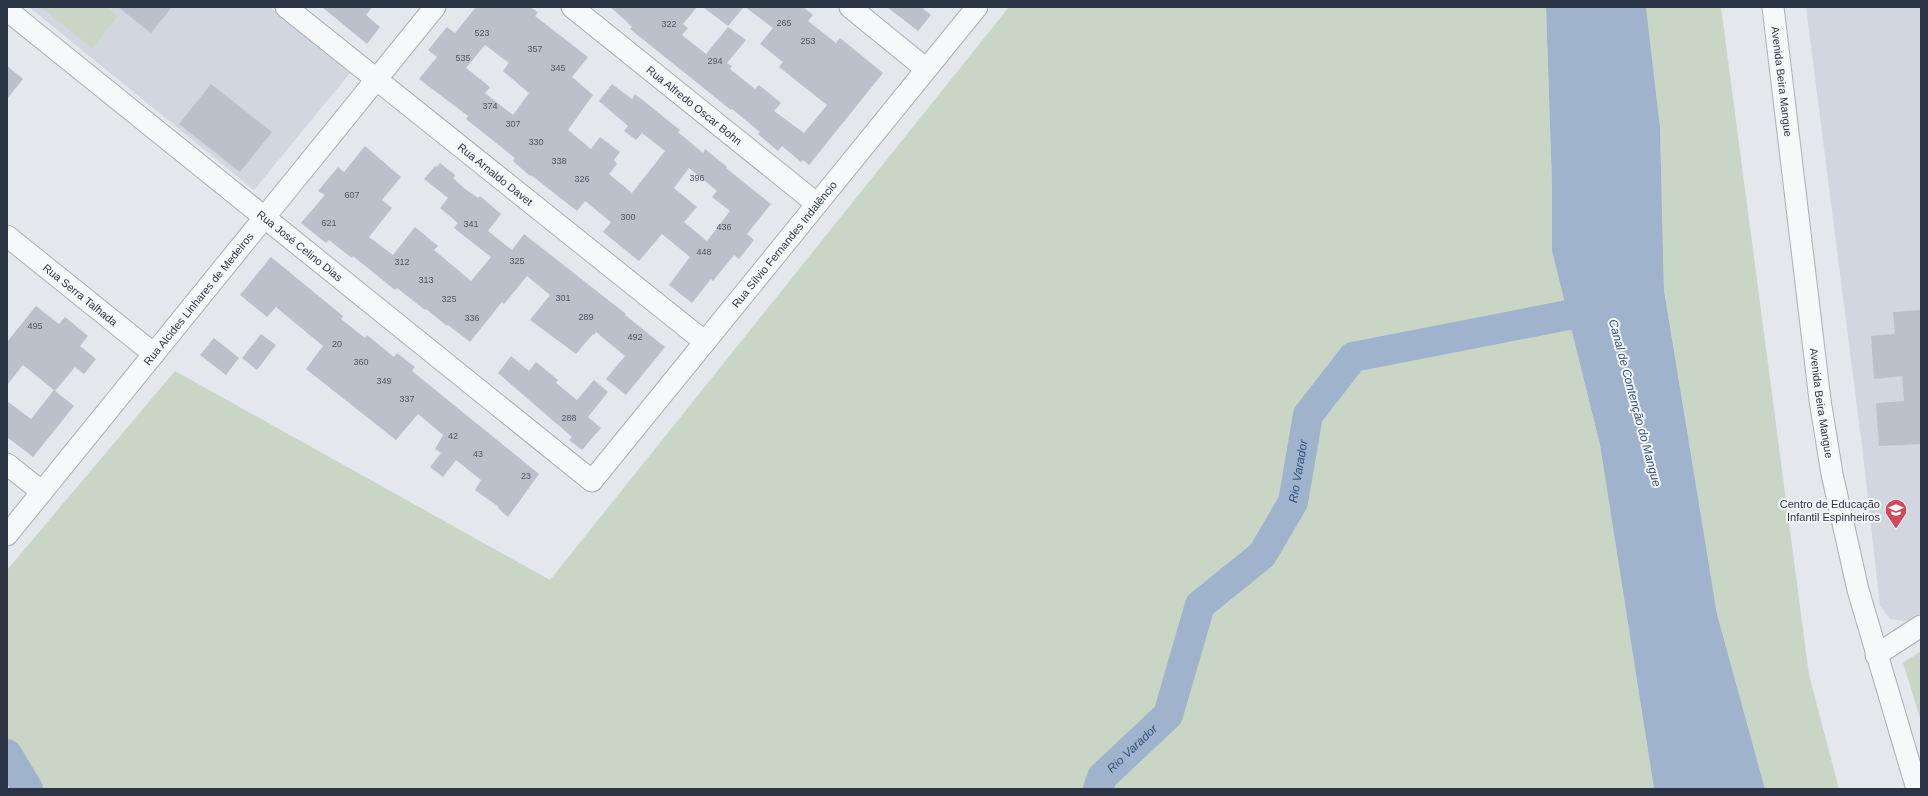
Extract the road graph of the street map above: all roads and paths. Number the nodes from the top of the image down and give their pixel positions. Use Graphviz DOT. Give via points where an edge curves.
graph roads {
  1 [pos="286,7"];
  2 [pos="435,7"];
  3 [pos="572,7"];
  4 [pos="850,7"];
  5 [pos="977,7"];
  6 [pos="1773,7"];
  7 [pos="7,10"];
  8 [pos="926,69"];
  9 [pos="376,79"];
  10 [pos="817,204"];
  11 [pos="264,217"];
  12 [pos="7,236"];
  13 [pos="705,342"];
  14 [pos="154,354"];
  15 [pos="7,464"];
  16 [pos="592,481"];
  17 [pos="42,492"];
  18 [pos="7,535"];
  19 [pos="1921,626"];
  20 [pos="1876,655"];
  21 [pos="1917,789"];
  1 -- 9 [label="street, Rua Arnaldo Davet"];
  2 -- 9 [label="street, Rua Alcides Linhares de Medeiros"];
  3 -- 10 [label="street, Rua Alfredo Oscar Bohn"];
  4 -- 8 [label="street"];
  5 -- 8 [label="street, Rua Sílvio Fernandes Indalêncio"];
  6 -- 20 [label="street, Avenida Beira Mangue" via="1820,400 1844,534"];
  7 -- 11 [label="street, Rua José Celino Dias"];
  8 -- 10 [label="street, Rua Sílvio Fernandes Indalêncio"];
  9 -- 11 [label="street, Rua Alcides Linhares de Medeiros"];
  9 -- 13 [label="street, Rua Arnaldo Davet"];
  10 -- 13 [label="street, Rua Sílvio Fernandes Indalêncio"];
  11 -- 14 [label="street, Rua Alcides Linhares de Medeiros"];
  11 -- 16 [label="street, Rua José Celino Dias"];
  12 -- 14 [label="street, Rua Serra Talhada"];
  13 -- 16 [label="street, Rua Sílvio Fernandes Indalêncio"];
  14 -- 17 [label="street, Rua Alcides Linhares de Medeiros"];
  15 -- 17 [label="street"];
  17 -- 18 [label="street, Rua Alcides Linhares de Medeiros"];
  19 -- 20 [label="street"];
  20 -- 21 [label="street, Avenida Beira Mangue"];
}
